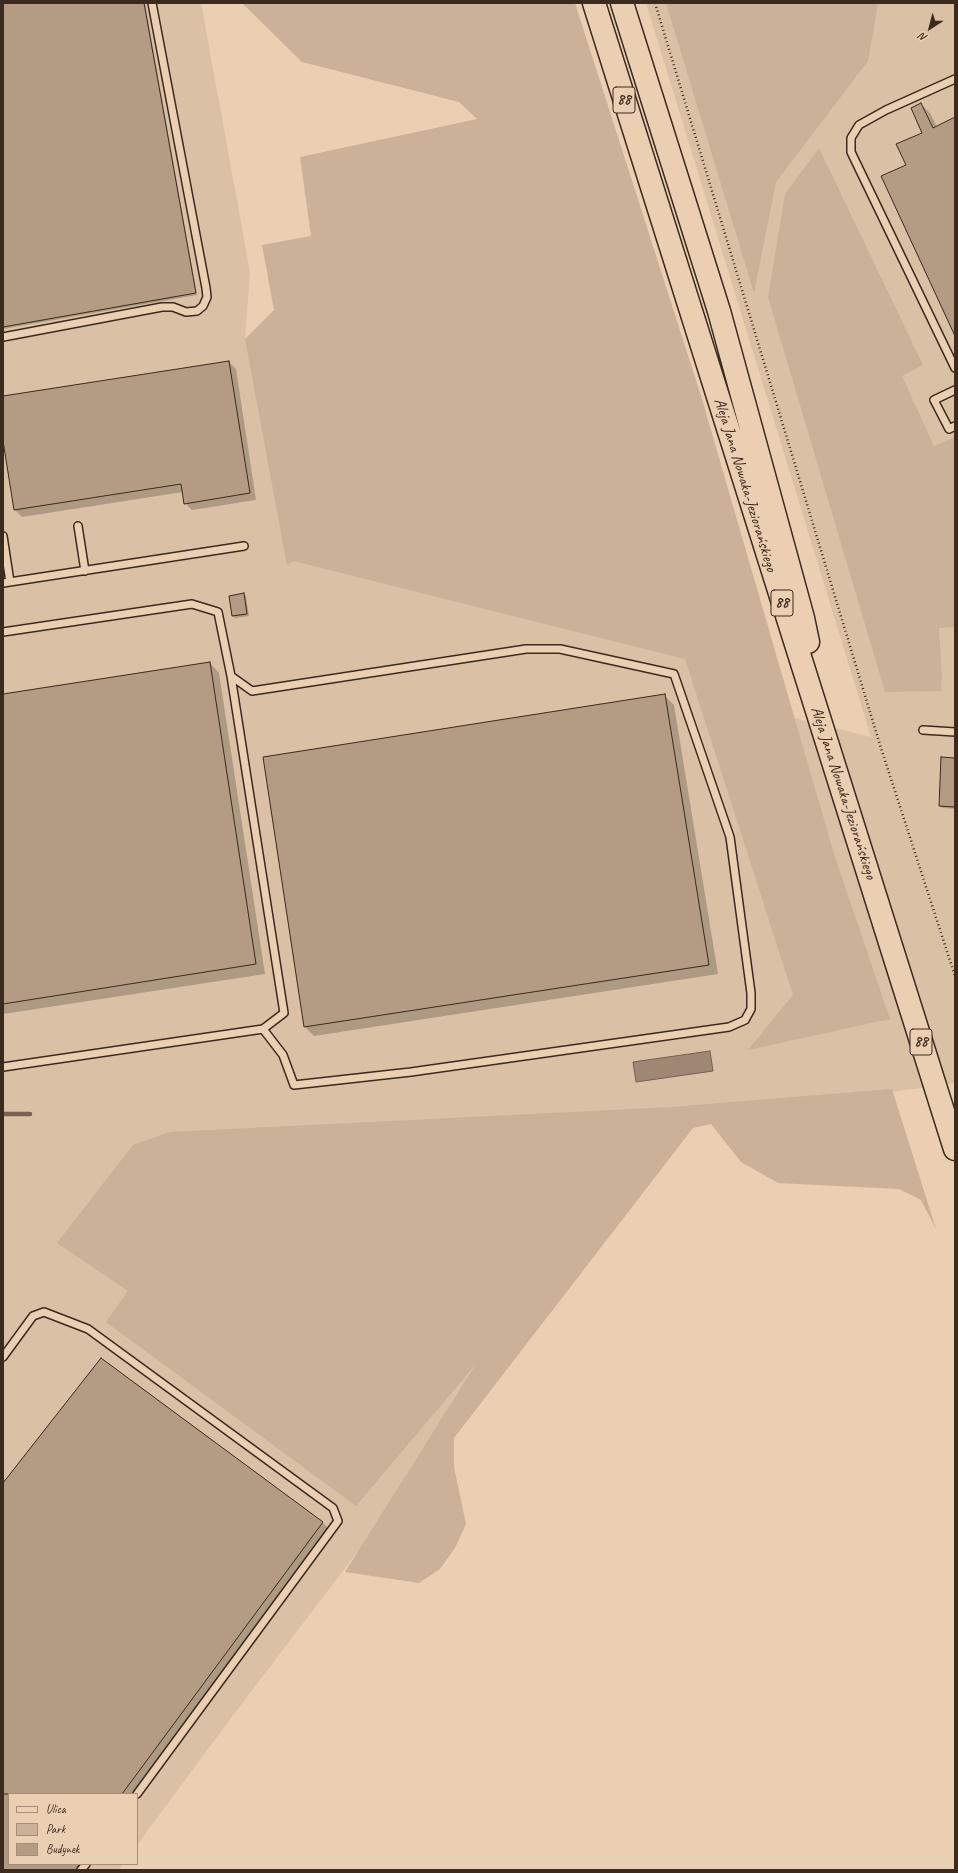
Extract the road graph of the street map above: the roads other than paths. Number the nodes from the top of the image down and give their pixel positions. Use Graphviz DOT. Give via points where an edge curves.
graph roads {
  1 [pos="152,3"];
  2 [pos="594,3"];
  3 [pos="622,3"];
  4 [pos="955,79"];
  5 [pos="3,337"];
  6 [pos="955,368"];
  7 [pos="955,390"];
  8 [pos="955,426"];
  9 [pos="78,526"];
  10 [pos="3,536"];
  11 [pos="244,546"];
  12 [pos="85,570"];
  13 [pos="7,583"];
  14 [pos="3,632"];
  15 [pos="231,676"];
  16 [pos="923,730"];
  17 [pos="955,732"];
  18 [pos="829,749"];
  19 [pos="263,1029"];
  20 [pos="3,1067"];
  21 [pos="955,1149"];
  22 [pos="3,1357"];
  23 [pos="138,1793"];
  1 -- 5 [label="lane" via="206,288 207,297 203,306 197,311 186,312 173,307 162,307"];
  2 -- 18 [label="main road, Aleja Jana Nowaka-Jeziorańskiego / 88"];
  3 -- 18 [label="main road" via="720,311 803,618"];
  4 -- 6 [label="lane" via="859,125 851,138 851,152"];
  7 -- 8 [label="lane" via="934,400 949,429"];
  9 -- 12 [label="lane"];
  10 -- 13 [label="lane"];
  11 -- 12 [label="lane"];
  12 -- 13 [label="lane"];
  14 -- 15 [label="lane" via="192,604 218,612"];
  15 -- 19 [label="lane" via="284,1013"];
  15 -- 19 [label="lane" via="252,691 526,649 560,649 674,674 730,837 751,993 751,1009 745,1020 729,1027 411,1072 294,1085 283,1055"];
  16 -- 17 [label="lane"];
  18 -- 21 [label="main road, Aleja Jana Nowaka-Jeziorańskiego / 88"];
  19 -- 20 [label="lane"];
  22 -- 23 [label="lane" via="33,1316 44,1312 88,1329 333,1508 338,1521"];
}
